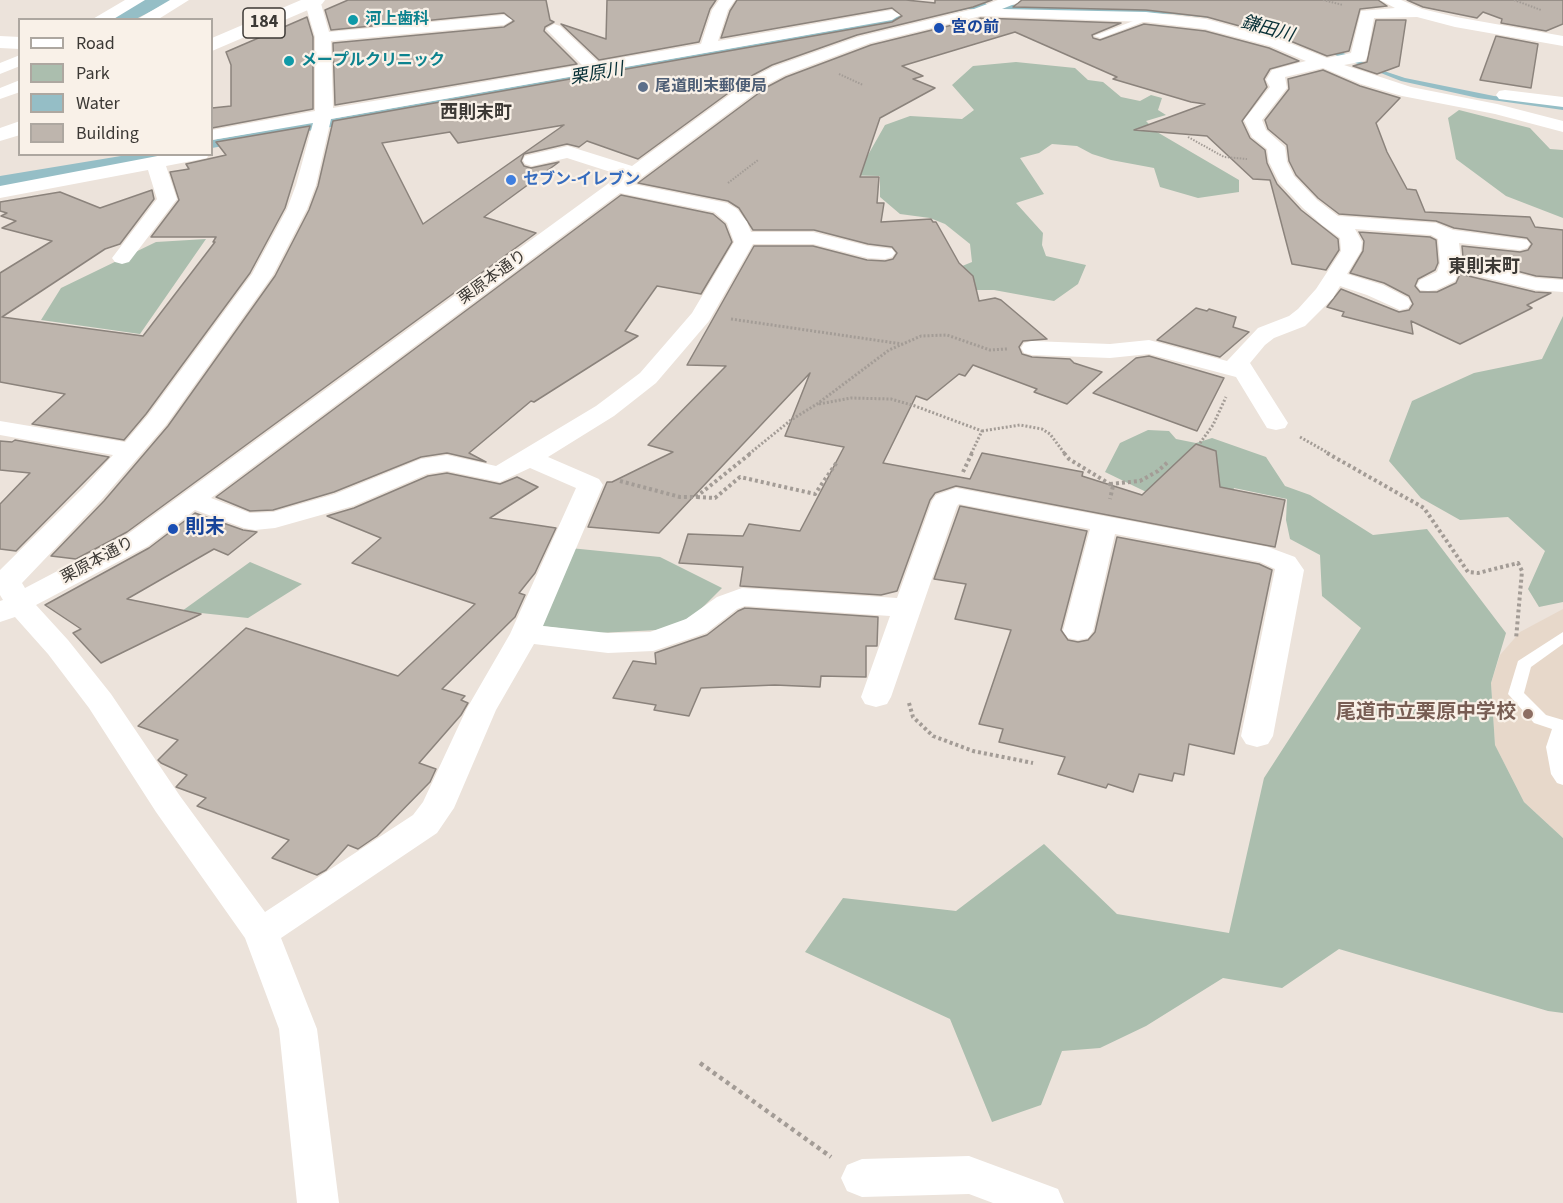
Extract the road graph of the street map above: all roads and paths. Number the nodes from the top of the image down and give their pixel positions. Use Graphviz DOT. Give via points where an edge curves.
graph roads {
  1 [pos="137,0"];
  2 [pos="181,0"];
  3 [pos="313,0"];
  4 [pos="727,0"];
  5 [pos="870,0"];
  6 [pos="1388,0"];
  7 [pos="1514,0"];
  8 [pos="1007,2"];
  9 [pos="906,12"];
  10 [pos="982,12"];
  11 [pos="1417,12"];
  12 [pos="1548,12"];
  13 [pos="1152,17"];
  14 [pos="103,18"];
  15 [pos="148,18"];
  16 [pos="504,20"];
  17 [pos="554,28"];
  18 [pos="866,30"];
  19 [pos="1098,36"];
  20 [pos="1303,36"];
  21 [pos="323,37"];
  22 [pos="1563,41"];
  23 [pos="0,42"];
  24 [pos="18,43"];
  25 [pos="213,45"];
  26 [pos="708,48"];
  27 [pos="776,53"];
  28 [pos="1347,58"];
  29 [pos="18,61"];
  30 [pos="729,61"];
  31 [pos="660,65"];
  32 [pos="595,68"];
  33 [pos="0,69"];
  34 [pos="1400,73"];
  35 [pos="18,86"];
  36 [pos="0,94"];
  37 [pos="1563,102"];
  38 [pos="321,124"];
  39 [pos="1563,127"];
  40 [pos="18,128"];
  41 [pos="0,135"];
  42 [pos="213,135"];
  43 [pos="1188,136"];
  44 [pos="213,152"];
  45 [pos="91,156"];
  46 [pos="190,156"];
  47 [pos="532,160"];
  48 [pos="1277,160"];
  49 [pos="57,162"];
  50 [pos="155,163"];
  51 [pos="626,180"];
  52 [pos="0,192"];
  53 [pos="1329,221"];
  54 [pos="1448,236"];
  55 [pos="744,238"];
  56 [pos="1520,244"];
  57 [pos="885,254"];
  58 [pos="122,258"];
  59 [pos="1451,263"];
  60 [pos="1335,277"];
  61 [pos="1428,285"];
  62 [pos="1563,286"];
  63 [pos="1400,303"];
  64 [pos="701,316"];
  65 [pos="902,344"];
  66 [pos="1032,348"];
  67 [pos="1243,372"];
  68 [pos="817,404"];
  69 [pos="1276,423"];
  70 [pos="0,428"];
  71 [pos="982,431"];
  72 [pos="1200,443"];
  73 [pos="130,450"];
  74 [pos="529,458"];
  75 [pos="1169,461"];
  76 [pos="837,462"];
  77 [pos="1110,484"];
  78 [pos="590,485"];
  79 [pos="956,496"];
  80 [pos="696,497"];
  81 [pos="192,500"];
  82 [pos="1104,525"];
  83 [pos="7,594"];
  84 [pos="908,608"];
  85 [pos="1078,631"];
  86 [pos="525,634"];
  87 [pos="1563,637"];
  88 [pos="1524,664"];
  89 [pos="912,694"];
  90 [pos="876,697"];
  91 [pos="1562,725"];
  92 [pos="1257,736"];
  93 [pos="1033,763"];
  94 [pos="1563,779"];
  95 [pos="261,933"];
  96 [pos="700,1063"];
  97 [pos="862,1178"];
  98 [pos="318,1203"];
  99 [pos="1043,1203"];
  1 -- 14 [label="street"];
  2 -- 15 [label="street"];
  3 -- 21 [label="street"];
  3 -- 25 [label="main road, 184"];
  4 -- 26 [label="street"];
  5 -- 18 [label="street"];
  6 -- 11 [label="street"];
  7 -- 12 [label="path"];
  8 -- 10 [label="street, 栗原本通り"];
  8 -- 20 [label="street" via="1195,11 1248,20"];
  9 -- 18 [label="street"];
  10 -- 13 [label="street"];
  10 -- 18 [label="street, 栗原本通り"];
  11 -- 22 [label="street"];
  11 -- 28 [label="street" via="1367,14"];
  13 -- 19 [label="lane"];
  13 -- 28 [label="street" via="1238,31"];
  16 -- 21 [label="street"];
  17 -- 32 [label="street"];
  18 -- 26 [label="street"];
  18 -- 27 [label="street"];
  18 -- 51 [label="street, 栗原本通り" via="760,81"];
  21 -- 38 [label="street"];
  23 -- 24 [label="main road"];
  26 -- 31 [label="street"];
  28 -- 39 [label="street" via="1367,80"];
  28 -- 48 [label="street" via="1278,74 1278,88 1253,120 1258,133 1276,147"];
  29 -- 33 [label="street"];
  30 -- 31 [label="street"];
  31 -- 32 [label="street"];
  31 -- 38 [label="street"];
  32 -- 38 [label="street"];
  34 -- 37 [label="street" via="1442,84"];
  35 -- 36 [label="street"];
  38 -- 42 [label="street"];
  38 -- 44 [label="street"];
  38 -- 73 [label="street" via="297,209 261,275 158,420"];
  40 -- 41 [label="main road"];
  43 -- 48 [label="path" via="1224,157"];
  45 -- 49 [label="street"];
  46 -- 50 [label="street"];
  47 -- 51 [label="street" via="568,152"];
  48 -- 53 [label="street" via="1286,178"];
  50 -- 52 [label="street"];
  50 -- 58 [label="street" via="167,199"];
  51 -- 55 [label="street" via="720,207 737,222"];
  51 -- 81 [label="street, 栗原本通り"];
  53 -- 54 [label="street" via="1436,230"];
  53 -- 60 [label="street" via="1350,235 1352,242 1351,251"];
  54 -- 56 [label="street"];
  54 -- 59 [label="street"];
  55 -- 57 [label="street" via="813,238"];
  55 -- 64 [label="street"];
  59 -- 61 [label="street" via="1447,276"];
  59 -- 62 [label="street" via="1536,284"];
  60 -- 63 [label="street"];
  60 -- 67 [label="street" via="1306,314 1257,340 1238,362"];
  64 -- 65 [label="path"];
  64 -- 74 [label="street" via="648,378 605,411"];
  65 -- 66 [label="path" via="933,334 990,350"];
  65 -- 68 [label="path"];
  66 -- 67 [label="street" via="1110,351 1149,347"];
  67 -- 69 [label="street"];
  67 -- 72 [label="path"];
  68 -- 71 [label="path" via="851,398 891,399"];
  68 -- 80 [label="path" via="791,420"];
  69 -- 88 [label="path" via="1424,508 1468,572 1518,563 1522,571 1515,648"];
  70 -- 73 [label="street"];
  71 -- 77 [label="path" via="1020,424 1042,429 1069,459"];
  71 -- 79 [label="path" via="953,492"];
  73 -- 83 [label="street"];
  74 -- 78 [label="street"];
  74 -- 81 [label="street" via="500,474 447,463 421,467 344,500 275,520 244,520"];
  75 -- 77 [label="path" via="1140,481"];
  76 -- 80 [label="path" via="815,494 740,477 715,498"];
  77 -- 82 [label="path" via="1113,493"];
  78 -- 80 [label="path" via="612,479 680,497"];
  78 -- 86 [label="street"];
  79 -- 82 [label="street"];
  79 -- 84 [label="street" via="945,501"];
  81 -- 83 [label="street, 栗原本通り" via="138,540"];
  82 -- 85 [label="street"];
  82 -- 92 [label="street" via="1268,555 1285,562 1290,570"];
  83 -- 95 [label="street" via="58,647 100,701"];
  84 -- 86 [label="street" via="742,597 696,626 653,641 608,643"];
  84 -- 90 [label="street"];
  86 -- 95 [label="street" via="481,710 437,808 424,824"];
  87 -- 88 [label="lane"];
  88 -- 91 [label="lane" via="1516,694 1540,719"];
  89 -- 93 [label="path" via="910,711 933,736 973,751"];
  91 -- 94 [label="lane" via="1554,747"];
  95 -- 98 [label="street" via="298,1029"];
  96 -- 97 [label="path"];
  97 -- 99 [label="street" via="969,1175"];
}
